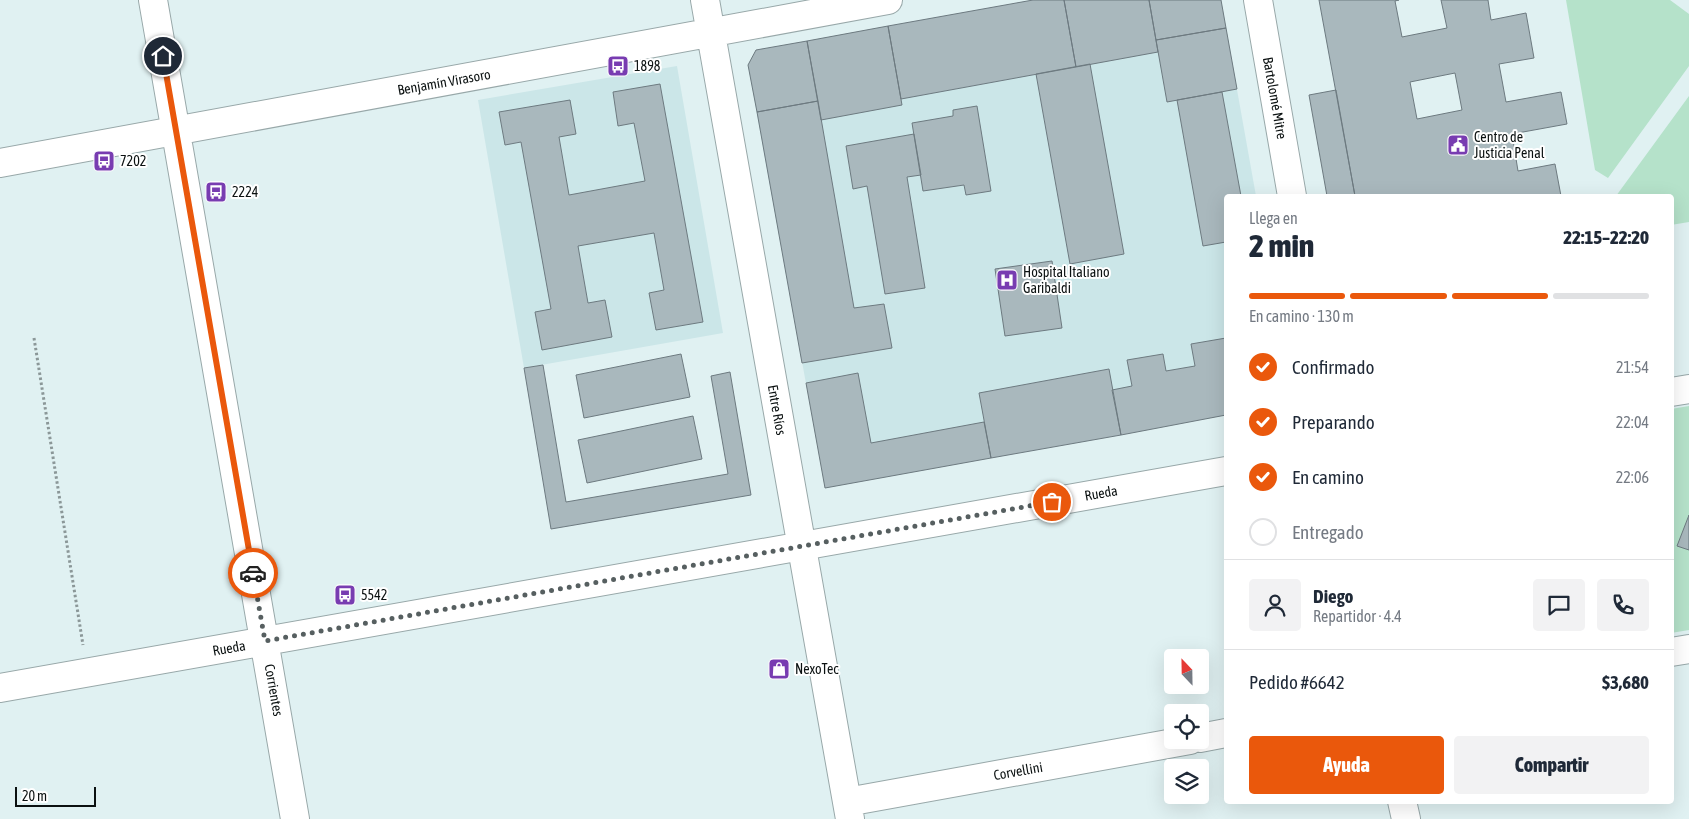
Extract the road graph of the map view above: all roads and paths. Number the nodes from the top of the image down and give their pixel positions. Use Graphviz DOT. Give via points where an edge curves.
graph roads {
  1 [pos="153,0"];
  2 [pos="705,0"];
  3 [pos="888,0"];
  4 [pos="1258,0"];
  5 [pos="711,34"];
  6 [pos="177,131"];
  7 [pos="0,163"];
  8 [pos="1292,194"];
  9 [pos="34,338"];
  10 [pos="1689,389"];
  11 [pos="1674,392"];
  12 [pos="1224,471"];
  13 [pos="801,546"];
  14 [pos="265,641"];
  15 [pos="1689,649"];
  16 [pos="1674,652"];
  17 [pos="88,673"];
  18 [pos="0,688"];
  19 [pos="1224,733"];
  20 [pos="1209,736"];
  21 [pos="1164,745"];
  22 [pos="1403,804"];
  23 [pos="848,811"];
  24 [pos="295,819"];
  25 [pos="1406,819"];
  1 -- 6 [label="street, Corrientes"];
  2 -- 5 [label="street, Entre Ríos"];
  3 -- 5 [label="street, Benjamín Virasoro"];
  4 -- 8 [label="street, Bartolomé Mitre"];
  5 -- 6 [label="street, Benjamín Virasoro"];
  5 -- 13 [label="street, Entre Ríos"];
  6 -- 7 [label="street, Benjamín Virasoro"];
  6 -- 14 [label="street, Corrientes"];
  9 -- 17 [label="path"];
  10 -- 11 [label="street"];
  12 -- 13 [label="street, Rueda"];
  13 -- 14 [label="street, Rueda"];
  13 -- 23 [label="street, Entre Ríos"];
  14 -- 17 [label="street, Rueda"];
  14 -- 24 [label="street, Corrientes"];
  15 -- 16 [label="street"];
  17 -- 18 [label="street, Rueda"];
  19 -- 20 [label="street"];
  21 -- 23 [label="street, Corvellini"];
  22 -- 25 [label="street"];
}
